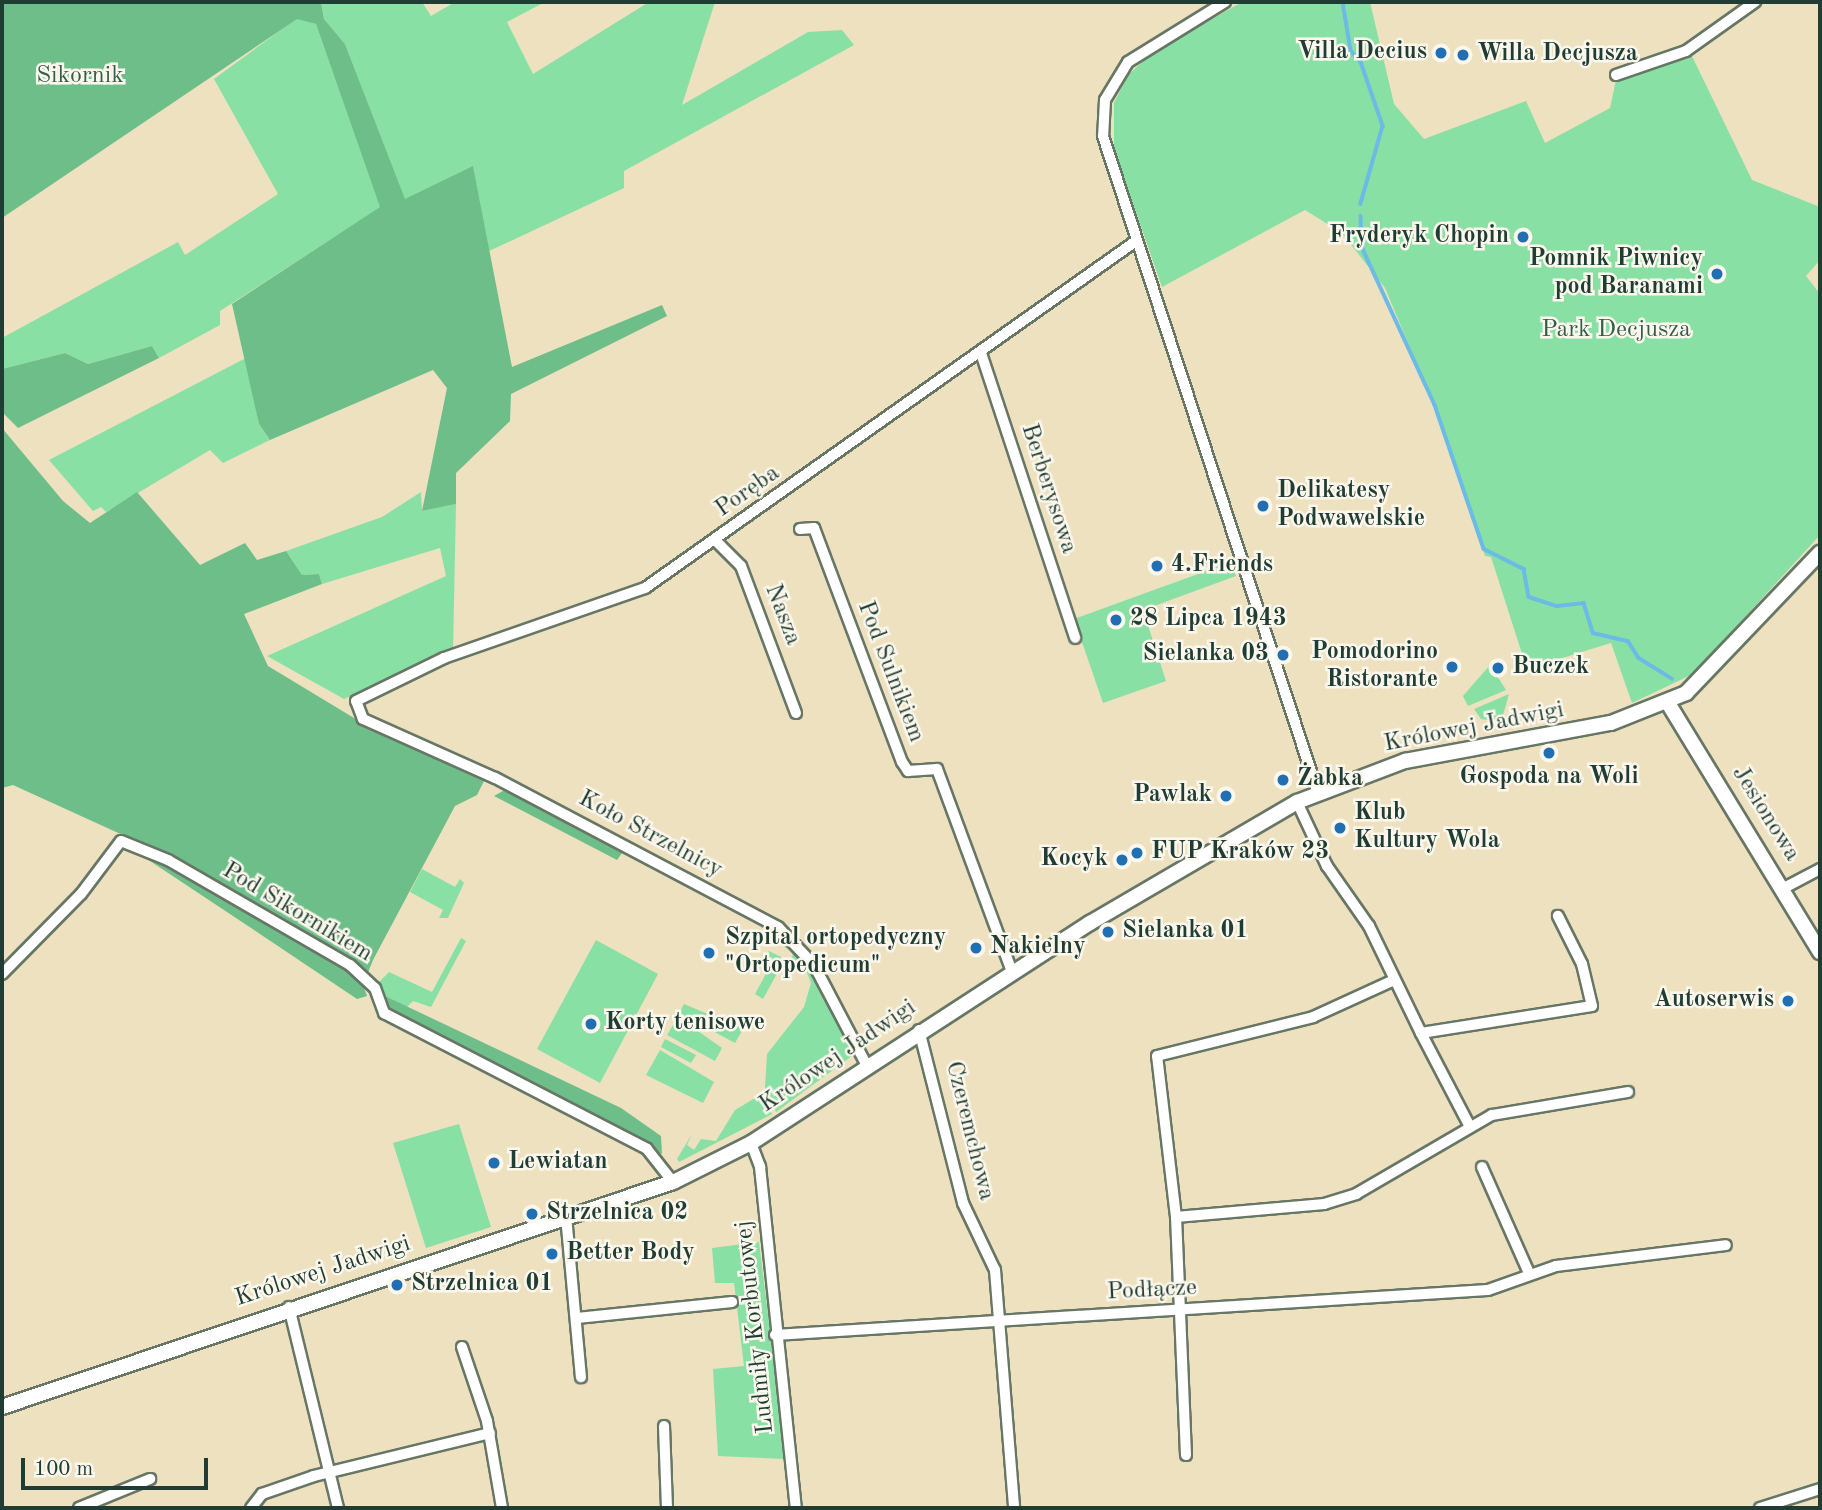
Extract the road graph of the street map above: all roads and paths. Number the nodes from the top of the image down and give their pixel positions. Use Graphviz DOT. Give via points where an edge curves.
graph roads {
  1 [pos="1225,2"];
  2 [pos="1755,2"];
  3 [pos="1616,75"];
  4 [pos="1136,241"];
  5 [pos="981,353"];
  6 [pos="800,530"];
  7 [pos="716,541"];
  8 [pos="1820,553"];
  9 [pos="1075,638"];
  10 [pos="1668,702"];
  11 [pos="355,710"];
  12 [pos="796,713"];
  13 [pos="1318,793"];
  14 [pos="1297,803"];
  15 [pos="1820,869"];
  16 [pos="1784,888"];
  17 [pos="1558,916"];
  18 [pos="1820,952"];
  19 [pos="1012,972"];
  20 [pos="2,974"];
  21 [pos="1392,981"];
  22 [pos="919,1030"];
  23 [pos="1420,1033"];
  24 [pos="866,1064"];
  25 [pos="1628,1092"];
  26 [pos="1469,1125"];
  27 [pos="751,1143"];
  28 [pos="1482,1167"];
  29 [pos="673,1182"];
  30 [pos="566,1216"];
  31 [pos="1176,1217"];
  32 [pos="1726,1245"];
  33 [pos="1529,1273"];
  34 [pos="732,1302"];
  35 [pos="289,1307"];
  36 [pos="1176,1311"];
  37 [pos="577,1318"];
  38 [pos="1002,1321"];
  39 [pos="775,1335"];
  40 [pos="462,1347"];
  41 [pos="581,1377"];
  42 [pos="2,1407"];
  43 [pos="664,1426"];
  44 [pos="490,1433"];
  45 [pos="1186,1455"];
  46 [pos="329,1471"];
  47 [pos="150,1479"];
  48 [pos="1820,1489"];
  49 [pos="79,1508"];
  50 [pos="251,1508"];
  51 [pos="338,1508"];
  52 [pos="502,1508"];
  53 [pos="667,1508"];
  54 [pos="796,1508"];
  55 [pos="1014,1508"];
  56 [pos="1760,1508"];
  1 -- 4 [label="street" via="1141,50 1110,87 1103,136"];
  2 -- 3 [label="street" via="1686,51"];
  4 -- 5 [label="street, Poręba"];
  4 -- 13 [label="street"];
  5 -- 7 [label="street, Poręba"];
  5 -- 9 [label="street, Berberysowa"];
  6 -- 19 [label="street, Pod Sulnikiem" via="814,528 902,762 908,771 937,769"];
  7 -- 11 [label="street, Poręba" via="645,588 444,658 364,693"];
  7 -- 12 [label="street, Nasza" via="741,566"];
  8 -- 10 [label="street, Królowej Jadwigi" via="1711,673"];
  10 -- 13 [label="street, Królowej Jadwigi" via="1611,723 1405,761"];
  10 -- 16 [label="street, Jesionowa"];
  11 -- 24 [label="street, Koło Strzelnicy" via="778,927 814,965"];
  13 -- 14 [label="street, Królowej Jadwigi"];
  14 -- 19 [label="street, Królowej Jadwigi"];
  14 -- 21 [label="street" via="1327,866 1369,926"];
  15 -- 16 [label="street"];
  16 -- 18 [label="street, Jesionowa"];
  17 -- 23 [label="street" via="1582,964 1592,1006"];
  19 -- 22 [label="street, Królowej Jadwigi"];
  20 -- 29 [label="street, Pod Sikornikiem" via="81,894 121,841 168,860 350,965 375,988 384,1013 647,1149"];
  21 -- 23 [label="street"];
  21 -- 31 [label="street" via="1312,1017 1157,1056"];
  22 -- 24 [label="street, Królowej Jadwigi"];
  22 -- 38 [label="street, Czeremchowa" via="963,1203 995,1270"];
  23 -- 26 [label="street"];
  24 -- 27 [label="street, Królowej Jadwigi"];
  25 -- 26 [label="street" via="1492,1115"];
  26 -- 31 [label="street" via="1356,1194 1324,1204"];
  27 -- 29 [label="street, Królowej Jadwigi"];
  27 -- 39 [label="street, Ludmiły Korbutowej" via="760,1167"];
  28 -- 33 [label="street"];
  29 -- 30 [label="street, Królowej Jadwigi"];
  30 -- 35 [label="street, Królowej Jadwigi"];
  30 -- 37 [label="street"];
  31 -- 36 [label="street"];
  32 -- 33 [label="street, Podłącze"];
  33 -- 36 [label="street, Podłącze" via="1488,1290"];
  34 -- 37 [label="street"];
  35 -- 42 [label="street, Królowej Jadwigi"];
  35 -- 46 [label="street"];
  36 -- 38 [label="street, Podłącze"];
  36 -- 45 [label="street"];
  37 -- 41 [label="street"];
  38 -- 39 [label="street, Podłącze"];
  38 -- 55 [label="street, Czeremchowa"];
  39 -- 54 [label="street, Ludmiły Korbutowej"];
  40 -- 44 [label="street"];
  43 -- 53 [label="street"];
  44 -- 46 [label="street"];
  44 -- 52 [label="street"];
  46 -- 50 [label="street" via="262,1494"];
  46 -- 51 [label="street"];
  47 -- 49 [label="street"];
  48 -- 56 [label="street"];
}
